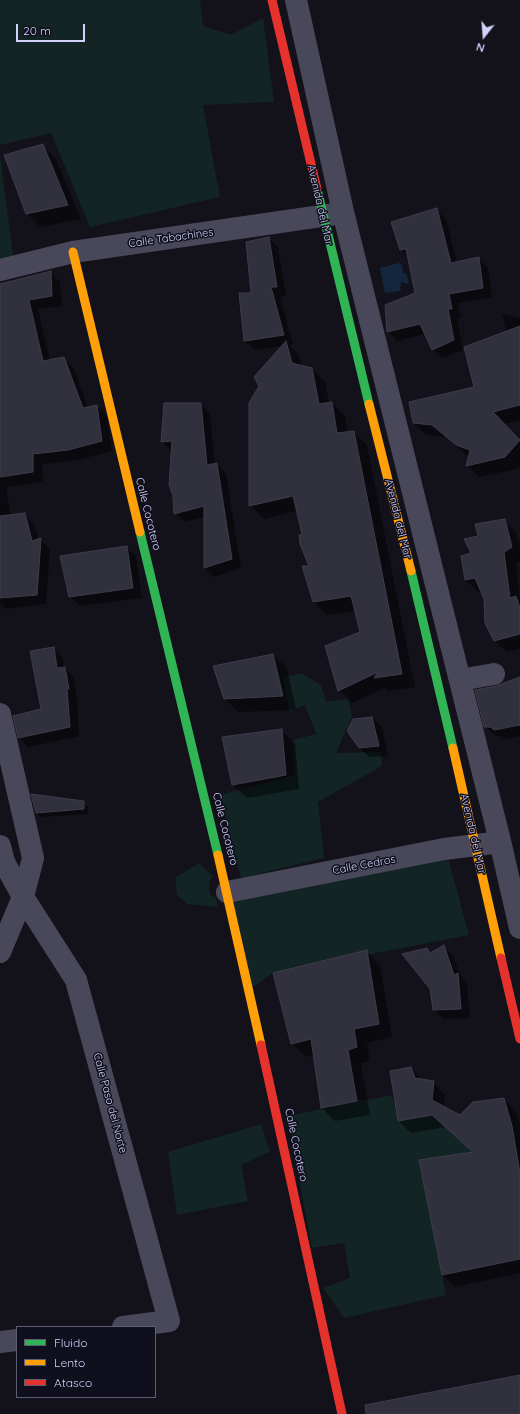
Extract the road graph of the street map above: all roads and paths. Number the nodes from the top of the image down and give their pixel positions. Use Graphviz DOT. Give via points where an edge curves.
graph roads {
  1 [pos="272,0"];
  2 [pos="296,0"];
  3 [pos="333,214"];
  4 [pos="73,252"];
  5 [pos="0,270"];
  6 [pos="494,674"];
  7 [pos="460,680"];
  8 [pos="1,728"];
  9 [pos="500,842"];
  10 [pos="476,845"];
  11 [pos="0,846"];
  12 [pos="515,881"];
  13 [pos="485,887"];
  14 [pos="228,892"];
  15 [pos="23,897"];
  16 [pos="520,928"];
  17 [pos="0,952"];
  18 [pos="520,1039"];
  19 [pos="131,1326"];
  20 [pos="16,1340"];
  21 [pos="0,1342"];
  22 [pos="342,1414"];
  1 -- 3 [label="street, Avenida del Mar"];
  2 -- 3 [label="street, Avenida del Mar"];
  3 -- 4 [label="street, Calle Tabachines"];
  3 -- 7 [label="street, Avenida del Mar"];
  3 -- 10 [label="street, Avenida del Mar"];
  4 -- 5 [label="street, Calle Tabachines"];
  4 -- 14 [label="street, Calle Cocotero"];
  6 -- 7 [label="street"];
  7 -- 9 [label="street, Avenida del Mar"];
  8 -- 15 [label="street" via="33,858"];
  9 -- 10 [label="street, Calle Cedros"];
  9 -- 12 [label="street, Avenida del Mar"];
  10 -- 13 [label="street, Avenida del Mar"];
  10 -- 14 [label="street, Calle Cedros" via="444,849"];
  11 -- 15 [label="street, Calle Paso del Norte" via="4,862"];
  12 -- 13 [label="street"];
  12 -- 16 [label="street, Avenida del Mar"];
  13 -- 18 [label="street, Avenida del Mar"];
  14 -- 22 [label="street, Calle Cocotero"];
  15 -- 17 [label="street"];
  15 -- 19 [label="street, Calle Paso del Norte" via="76,980 169,1321"];
  20 -- 21 [label="street"];
}
